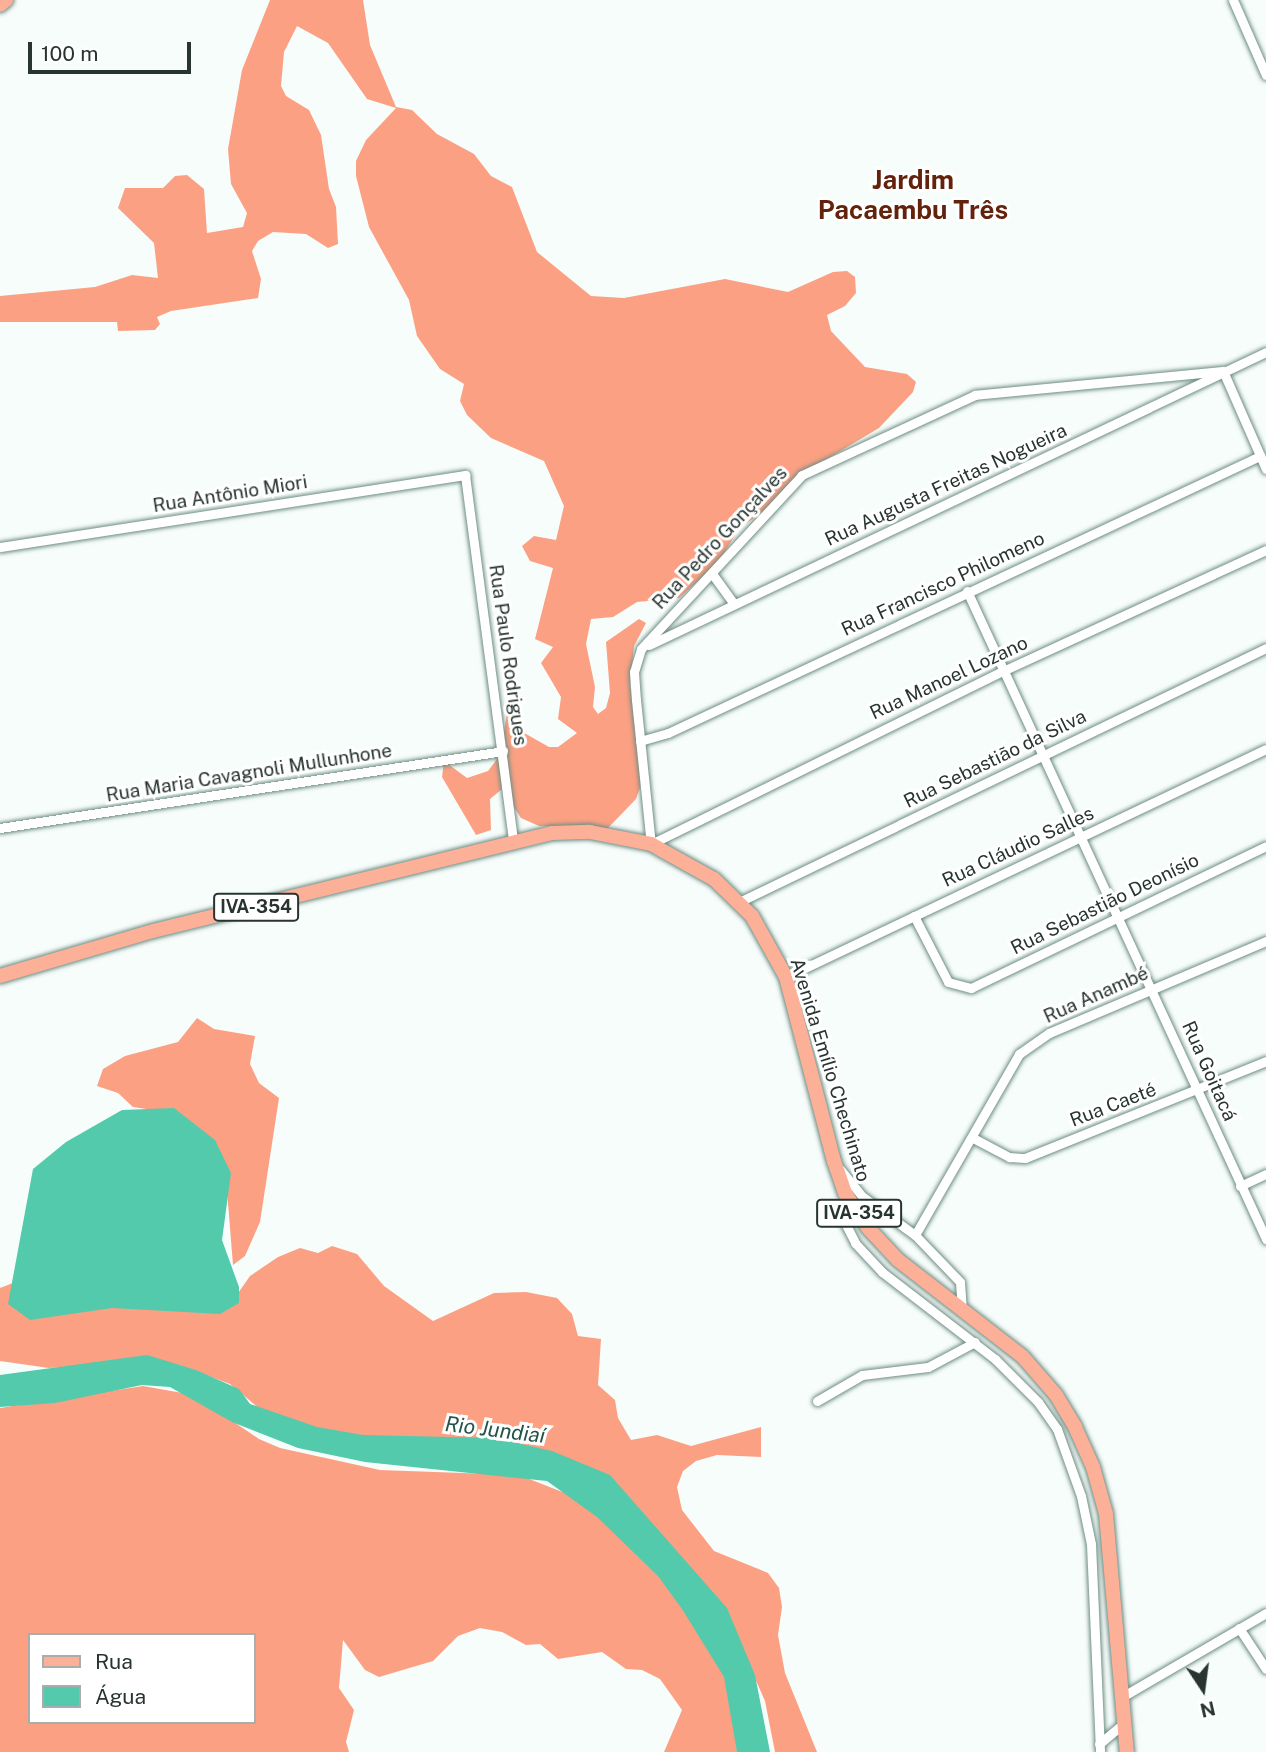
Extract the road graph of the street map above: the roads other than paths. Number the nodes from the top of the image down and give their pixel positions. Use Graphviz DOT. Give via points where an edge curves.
graph roads {
  1 [pos="6,0"];
  2 [pos="1233,0"];
  3 [pos="0,5"];
  4 [pos="1266,75"];
  5 [pos="1266,352"];
  6 [pos="1223,371"];
  7 [pos="1260,456"];
  8 [pos="1266,469"];
  9 [pos="465,475"];
  10 [pos="0,547"];
  11 [pos="1266,550"];
  12 [pos="713,575"];
  13 [pos="967,591"];
  14 [pos="734,604"];
  15 [pos="1266,648"];
  16 [pos="641,649"];
  17 [pos="1005,670"];
  18 [pos="640,741"];
  19 [pos="1266,748"];
  20 [pos="503,751"];
  21 [pos="1044,755"];
  22 [pos="0,828"];
  23 [pos="1082,836"];
  24 [pos="513,841"];
  25 [pos="651,844"];
  26 [pos="1266,846"];
  27 [pos="739,902"];
  28 [pos="915,916"];
  29 [pos="1119,918"];
  30 [pos="1266,941"];
  31 [pos="0,976"];
  32 [pos="786,976"];
  33 [pos="1154,988"];
  34 [pos="1266,1061"];
  35 [pos="1199,1091"];
  36 [pos="972,1138"];
  37 [pos="834,1161"];
  38 [pos="1266,1174"];
  39 [pos="1240,1186"];
  40 [pos="853,1205"];
  41 [pos="915,1236"];
  42 [pos="1266,1239"];
  43 [pos="962,1310"];
  44 [pos="975,1342"];
  45 [pos="817,1401"];
  46 [pos="1266,1613"];
  47 [pos="1239,1628"];
  48 [pos="1266,1669"];
  49 [pos="1120,1698"];
  50 [pos="1122,1725"];
  51 [pos="1100,1748"];
  52 [pos="1127,1752"];
  1 -- 3 [label="main road"];
  2 -- 4 [label="street"];
  5 -- 6 [label="street, Rua Augusta Freitas Nogueira"];
  6 -- 7 [label="street"];
  6 -- 12 [label="street, Rua Pedro Gonçalves" via="975,394 802,475"];
  6 -- 14 [label="street, Rua Augusta Freitas Nogueira" via="1009,477"];
  7 -- 8 [label="street"];
  7 -- 13 [label="street, Rua Francisco Philomeno"];
  9 -- 10 [label="street, Rua Antônio Miori"];
  9 -- 20 [label="street, Rua Paulo Rodrigues"];
  11 -- 17 [label="street, Rua Manoel Lozano"];
  12 -- 14 [label="street"];
  12 -- 16 [label="street, Rua Pedro Gonçalves"];
  13 -- 17 [label="street, Rua Goitacá"];
  13 -- 18 [label="street, Rua Francisco Philomeno" via="668,733"];
  14 -- 16 [label="street, Rua Augusta Freitas Nogueira"];
  15 -- 21 [label="street, Rua Sebastião da Silva"];
  16 -- 18 [label="street" via="634,672"];
  17 -- 21 [label="street, Rua Goitacá"];
  17 -- 25 [label="street, Rua Manoel Lozano"];
  18 -- 25 [label="street"];
  19 -- 23 [label="street, Rua Cláudio Salles"];
  20 -- 22 [label="street, Rua Maria Cavagnoli Mullunhone"];
  20 -- 24 [label="street, Rua Paulo Rodrigues"];
  21 -- 23 [label="street, Rua Goitacá"];
  21 -- 27 [label="street, Rua Sebastião da Silva"];
  23 -- 28 [label="street, Rua Cláudio Salles"];
  23 -- 29 [label="street, Rua Goitacá"];
  24 -- 25 [label="main road, Avenida Emílio Chechinato / IVA-354" via="590,832"];
  24 -- 31 [label="main road, Avenida Emílio Chechinato / IVA-354" via="153,931"];
  25 -- 27 [label="main road, Avenida Emílio Chechinato / IVA-354" via="695,866"];
  26 -- 29 [label="street, Rua Sebastião Deonísio"];
  27 -- 32 [label="main road, Avenida Emílio Chechinato / IVA-354" via="769,941"];
  28 -- 29 [label="street, Rua Sebastião Deonísio" via="948,982 971,988"];
  28 -- 32 [label="street, Rua Cláudio Salles"];
  29 -- 33 [label="street, Rua Goitacá"];
  30 -- 33 [label="street, Rua Anambé"];
  32 -- 37 [label="main road, Avenida Emílio Chechinato / IVA-354"];
  33 -- 35 [label="street, Rua Goitacá"];
  33 -- 36 [label="street, Rua Anambé" via="1049,1033 1019,1054 1003,1075"];
  34 -- 35 [label="street, Rua Caeté"];
  35 -- 36 [label="street, Rua Caeté" via="1025,1158 1009,1157"];
  35 -- 39 [label="street, Rua Goitacá"];
  36 -- 41 [label="street, Rua Anambé"];
  37 -- 40 [label="main road, Avenida Emílio Chechinato / IVA-354"];
  37 -- 41 [label="street" via="863,1197"];
  38 -- 39 [label="street"];
  39 -- 42 [label="street, Rua Goitacá"];
  40 -- 43 [label="main road, Avenida Emílio Chechinato / IVA-354" via="898,1260"];
  40 -- 44 [label="street" via="840,1213 855,1243 883,1272"];
  41 -- 43 [label="street" via="960,1282"];
  43 -- 49 [label="main road, Avenida Emílio Chechinato / IVA-354" via="1023,1357 1056,1395 1093,1467 1112,1561"];
  44 -- 45 [label="street" via="928,1367 862,1375"];
  44 -- 51 [label="street" via="1038,1402 1057,1429 1081,1496 1091,1544"];
  46 -- 47 [label="street"];
  47 -- 48 [label="street"];
  47 -- 49 [label="street"];
  49 -- 50 [label="main road, Avenida Emílio Chechinato / IVA-354"];
  50 -- 51 [label="street"];
  50 -- 52 [label="main road, Avenida Emílio Chechinato / IVA-354"];
}
